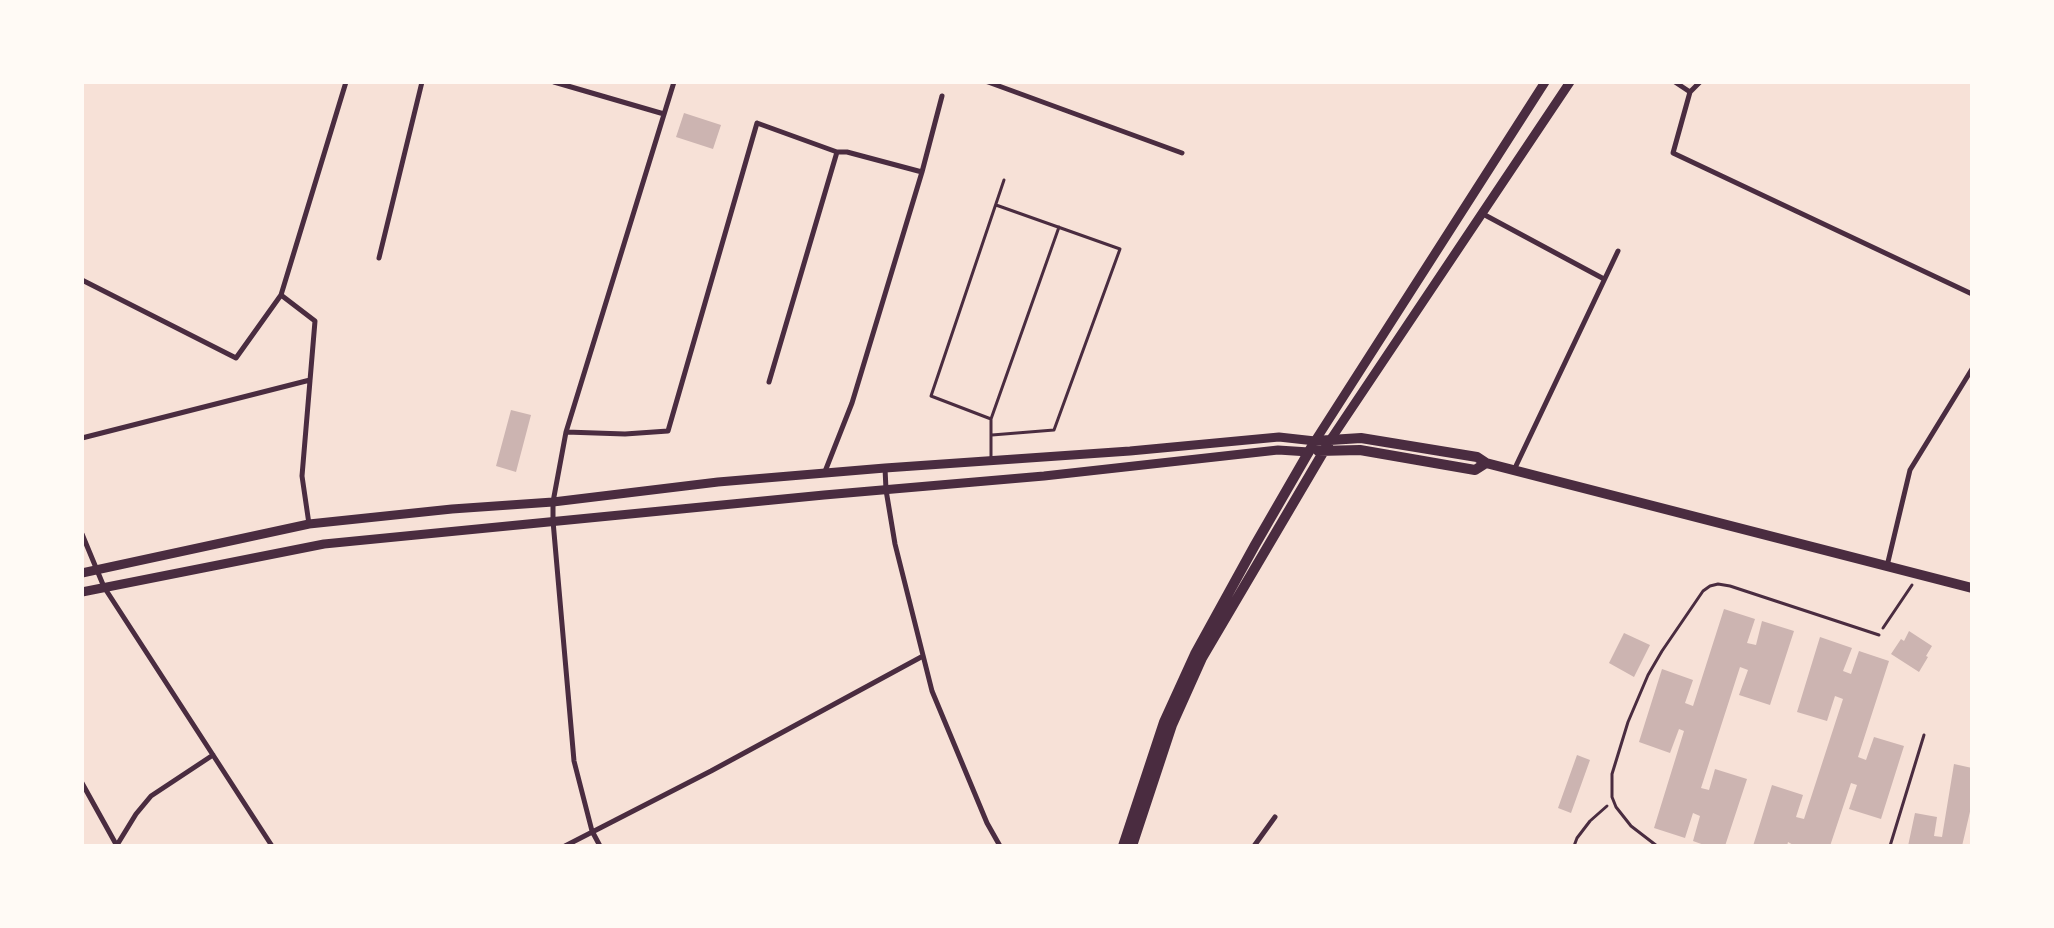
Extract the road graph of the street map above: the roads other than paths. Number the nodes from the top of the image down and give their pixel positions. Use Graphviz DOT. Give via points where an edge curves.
graph roads {
  1 [pos="346,82"];
  2 [pos="422,82"];
  3 [pos="554,82"];
  4 [pos="674,82"];
  5 [pos="988,82"];
  6 [pos="1545,82"];
  7 [pos="1570,82"];
  8 [pos="1675,82"];
  9 [pos="1700,82"];
  10 [pos="1690,92"];
  11 [pos="942,96"];
  12 [pos="664,114"];
  13 [pos="837,152"];
  14 [pos="1182,153"];
  15 [pos="922,172"];
  16 [pos="1004,180"];
  17 [pos="996,205"];
  18 [pos="1483,214"];
  19 [pos="1059,227"];
  20 [pos="1618,251"];
  21 [pos="379,258"];
  22 [pos="1604,279"];
  23 [pos="82,280"];
  24 [pos="1972,294"];
  25 [pos="281,295"];
  26 [pos="1972,370"];
  27 [pos="310,380"];
  28 [pos="768,382"];
  29 [pos="991,420"];
  30 [pos="566,432"];
  31 [pos="992,435"];
  32 [pos="82,438"];
  33 [pos="1331,439"];
  34 [pos="1316,441"];
  35 [pos="1323,451"];
  36 [pos="1109,452"];
  37 [pos="1309,452"];
  38 [pos="991,461"];
  39 [pos="1486,463"];
  40 [pos="885,468"];
  41 [pos="1110,468"];
  42 [pos="1514,470"];
  43 [pos="824,474"];
  44 [pos="886,490"];
  45 [pos="553,502"];
  46 [pos="553,521"];
  47 [pos="309,524"];
  48 [pos="82,534"];
  49 [pos="1887,566"];
  50 [pos="97,570"];
  51 [pos="82,572"];
  52 [pos="104,588"];
  53 [pos="1972,588"];
  54 [pos="82,592"];
  55 [pos="1879,635"];
  56 [pos="923,656"];
  57 [pos="1924,735"];
  58 [pos="213,754"];
  59 [pos="82,783"];
  60 [pos="1275,817"];
  61 [pos="592,830"];
  62 [pos="117,845"];
  63 [pos="272,846"];
  64 [pos="565,846"];
  65 [pos="600,846"];
  66 [pos="1000,846"];
  67 [pos="1124,846"];
  68 [pos="1132,846"];
  69 [pos="1254,846"];
  70 [pos="1658,846"];
  71 [pos="1890,846"];
  1 -- 25 [label="street"];
  2 -- 21 [label="street"];
  3 -- 12 [label="street"];
  4 -- 12 [label="street"];
  5 -- 14 [label="street"];
  6 -- 34 [label="street"];
  7 -- 18 [label="street"];
  8 -- 10 [label="street"];
  9 -- 10 [label="street"];
  10 -- 24 [label="street" via="1673,153"];
  11 -- 15 [label="street"];
  12 -- 30 [label="street"];
  13 -- 15 [label="street"];
  13 -- 28 [label="street"];
  13 -- 30 [label="street" via="757,124 668,431 625,434"];
  15 -- 43 [label="street" via="852,403"];
  16 -- 17 [label="lane"];
  17 -- 19 [label="lane"];
  17 -- 29 [label="lane" via="931,396"];
  18 -- 22 [label="street"];
  18 -- 33 [label="street"];
  19 -- 29 [label="lane"];
  19 -- 31 [label="lane" via="1120,249 1054,430"];
  20 -- 22 [label="street"];
  22 -- 42 [label="street"];
  23 -- 25 [label="street" via="236,358"];
  25 -- 27 [label="street" via="315,321"];
  26 -- 49 [label="street" via="1910,470"];
  27 -- 32 [label="street"];
  27 -- 47 [label="street" via="302,476"];
  29 -- 31 [label="lane"];
  30 -- 45 [label="street"];
  31 -- 38 [label="lane"];
  33 -- 34 [label="main road"];
  33 -- 35 [label="main road"];
  33 -- 39 [label="main road" via="1361,438 1477,457"];
  34 -- 36 [label="street" via="1279,436"];
  34 -- 37 [label="main road"];
  35 -- 37 [label="main road"];
  35 -- 39 [label="main road" via="1360,450 1475,470"];
  35 -- 68 [label="main road" via="1202,658 1172,725"];
  36 -- 38 [label="street"];
  36 -- 41 [label="street"];
  37 -- 41 [label="street" via="1278,450"];
  37 -- 67 [label="main road" via="1195,654 1164,722"];
  38 -- 40 [label="street"];
  39 -- 42 [label="main road"];
  40 -- 43 [label="street"];
  40 -- 44 [label="street"];
  41 -- 44 [label="street"];
  42 -- 49 [label="main road"];
  43 -- 45 [label="street" via="718,482"];
  44 -- 46 [label="street"];
  44 -- 56 [label="street" via="895,544"];
  45 -- 46 [label="street"];
  45 -- 47 [label="street"];
  46 -- 52 [label="street" via="324,544"];
  46 -- 61 [label="street" via="574,761"];
  47 -- 50 [label="street"];
  48 -- 50 [label="street"];
  49 -- 53 [label="main road"];
  50 -- 51 [label="street"];
  50 -- 52 [label="street"];
  52 -- 54 [label="street"];
  52 -- 58 [label="street"];
  55 -- 70 [label="lane" via="1730,586 1710,586 1694,601 1641,690 1612,774 1613,801 1621,815"];
  56 -- 61 [label="street" via="711,771"];
  56 -- 66 [label="street" via="932,692 987,823"];
  57 -- 71 [label="lane"];
  58 -- 62 [label="street" via="151,796"];
  58 -- 63 [label="street"];
  59 -- 62 [label="street"];
  60 -- 69 [label="street"];
  61 -- 64 [label="street"];
  61 -- 65 [label="street"];
}
